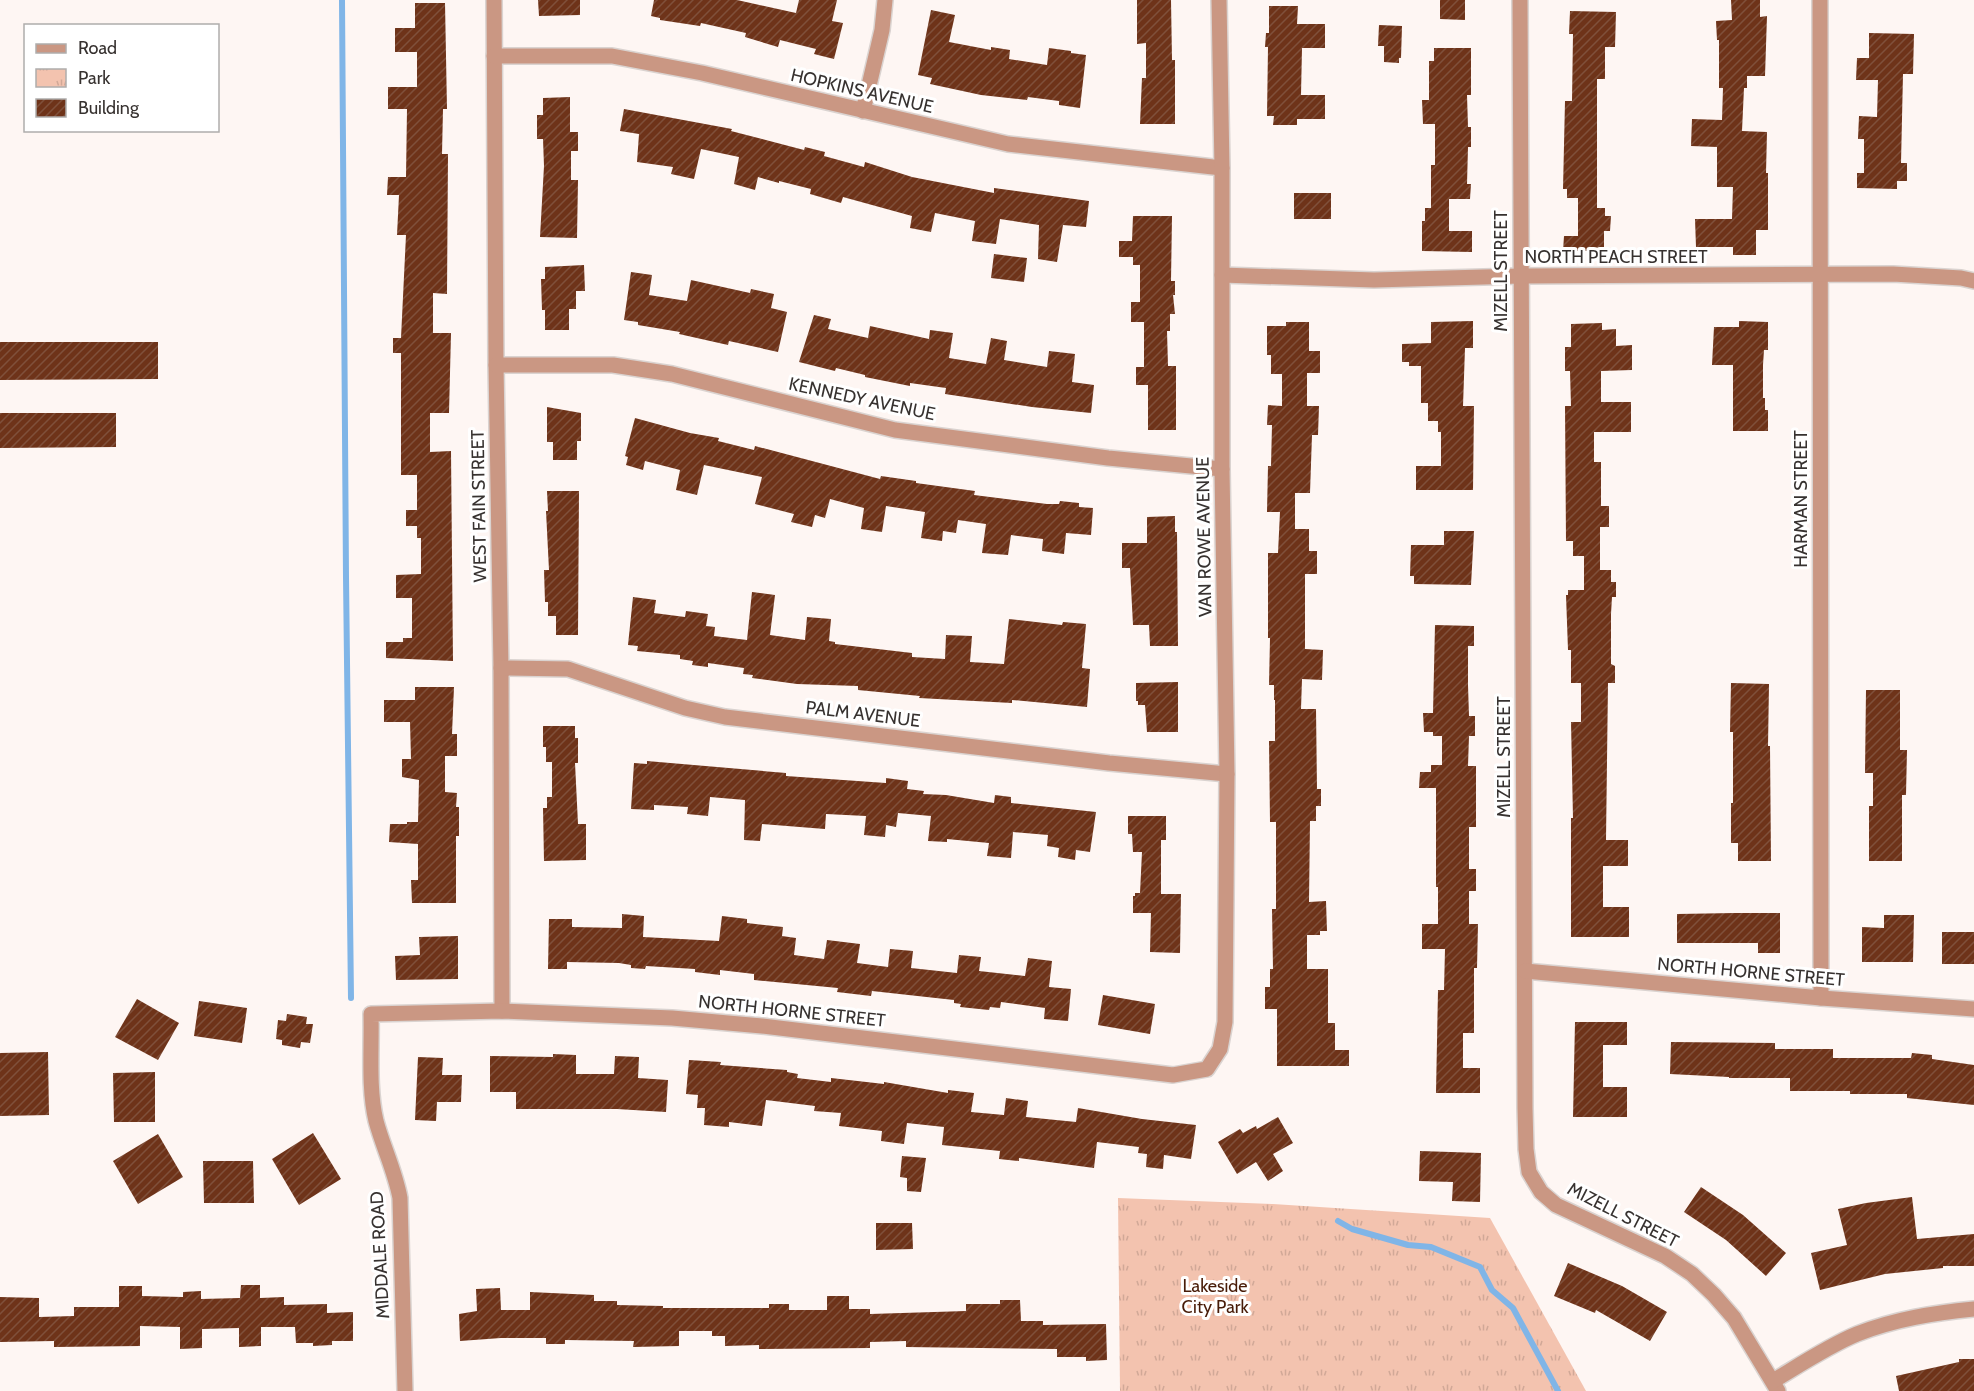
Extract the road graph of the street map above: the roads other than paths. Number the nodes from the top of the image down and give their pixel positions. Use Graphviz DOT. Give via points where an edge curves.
graph roads {
  1 [pos="494,0"];
  2 [pos="885,0"];
  3 [pos="1219,0"];
  4 [pos="1520,0"];
  5 [pos="1820,0"];
  6 [pos="494,56"];
  7 [pos="863,111"];
  8 [pos="1222,168"];
  9 [pos="1222,275"];
  10 [pos="1520,276"];
  11 [pos="1821,276"];
  12 [pos="1974,281"];
  13 [pos="496,364"];
  14 [pos="1222,469"];
  15 [pos="501,668"];
  16 [pos="1227,774"];
  17 [pos="1525,971"];
  18 [pos="1821,999"];
  19 [pos="1974,1009"];
  20 [pos="502,1011"];
  21 [pos="371,1014"];
  22 [pos="1207,1069"];
  23 [pos="1974,1309"];
  24 [pos="1776,1386"];
  25 [pos="405,1391"];
  1 -- 6 [label="street, WEST FAIN STREET"];
  2 -- 7 [label="street"];
  3 -- 8 [label="street, VAN ROWE AVENUE"];
  4 -- 10 [label="street, MIZELL STREET"];
  5 -- 11 [label="street, HARMAN STREET"];
  6 -- 7 [label="street, HOPKINS AVENUE" via="612,56"];
  6 -- 13 [label="street, WEST FAIN STREET"];
  7 -- 8 [label="street, HOPKINS AVENUE" via="1008,144"];
  8 -- 9 [label="street, VAN ROWE AVENUE"];
  9 -- 10 [label="street, NORTH PEACH STREET" via="1374,280"];
  9 -- 14 [label="street, VAN ROWE AVENUE"];
  10 -- 11 [label="street, NORTH PEACH STREET"];
  10 -- 17 [label="street, MIZELL STREET"];
  11 -- 12 [label="street, NORTH PEACH STREET" via="1893,274"];
  11 -- 18 [label="street, HARMAN STREET"];
  13 -- 14 [label="street, KENNEDY AVENUE" via="613,364 672,374 896,430"];
  13 -- 15 [label="street, WEST FAIN STREET"];
  14 -- 16 [label="street, VAN ROWE AVENUE"];
  15 -- 16 [label="street, PALM AVENUE" via="568,669 685,708 725,717"];
  15 -- 20 [label="street, WEST FAIN STREET"];
  16 -- 22 [label="street, VAN ROWE AVENUE" via="1225,1023 1220,1049"];
  17 -- 18 [label="street, NORTH HORNE STREET"];
  17 -- 24 [label="street, MIZELL STREET" via="1526,1149 1529,1172 1541,1192 1556,1205 1665,1256 1692,1274 1734,1318"];
  18 -- 19 [label="street, NORTH HORNE STREET"];
  20 -- 21 [label="street, NORTH HORNE STREET"];
  20 -- 22 [label="street, NORTH HORNE STREET" via="762,1026 1173,1075"];
  21 -- 25 [label="street, MIDDALE ROAD" via="376,1121 400,1198"];
  23 -- 24 [label="street" via="1892,1322 1856,1335"];
}
